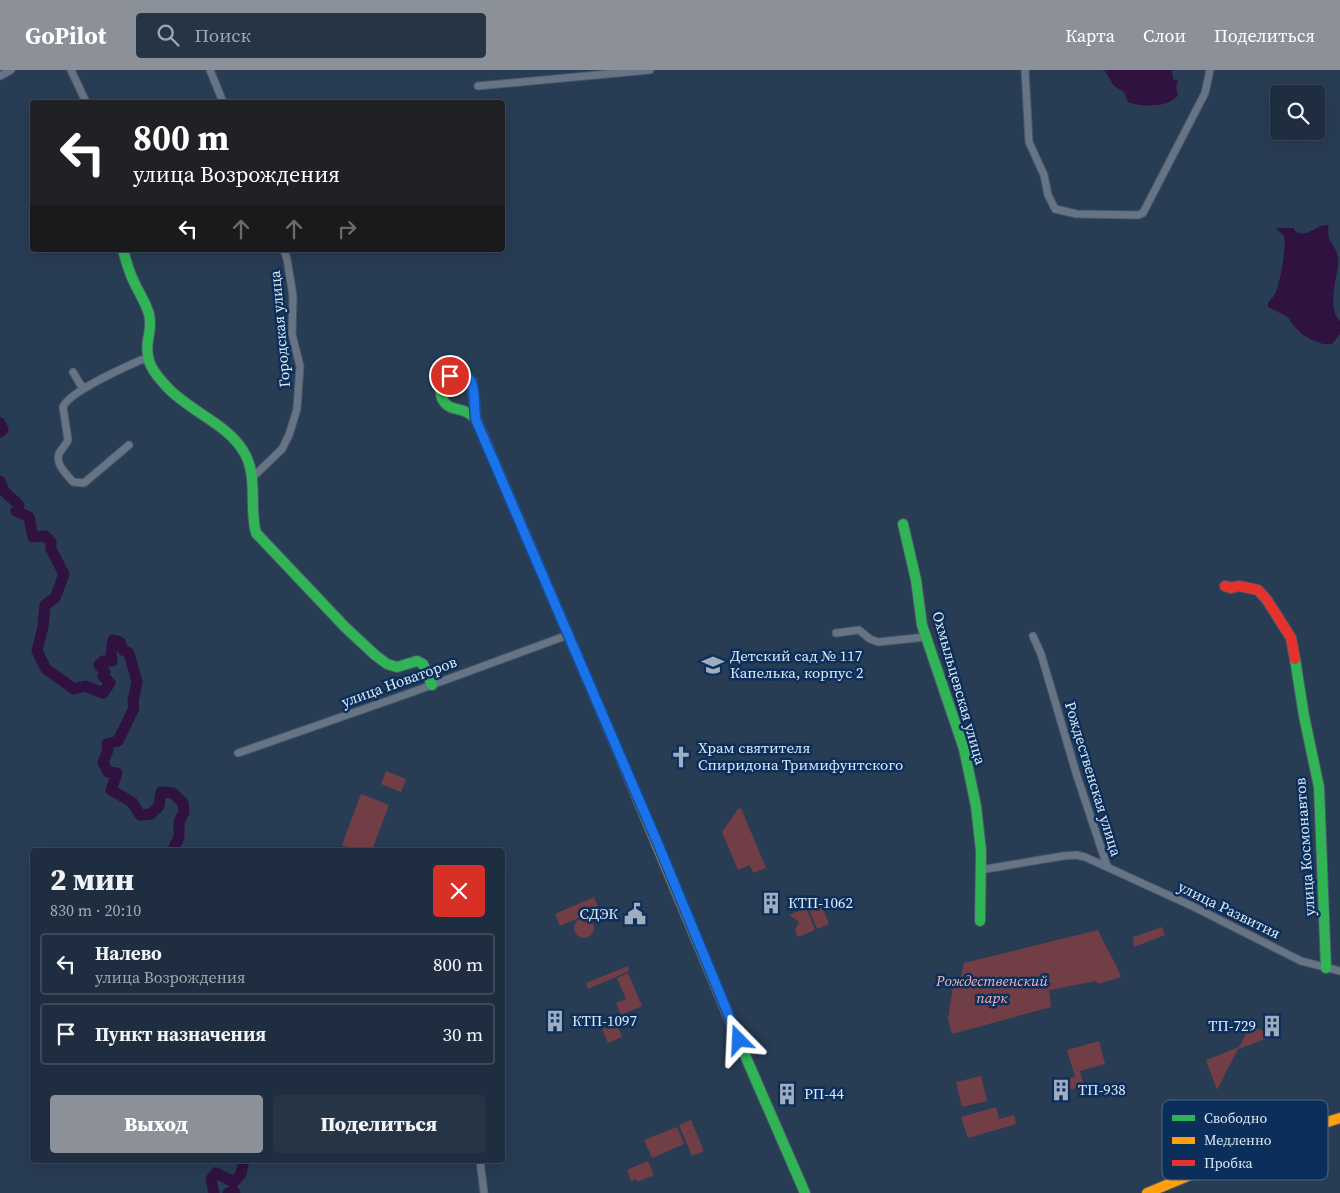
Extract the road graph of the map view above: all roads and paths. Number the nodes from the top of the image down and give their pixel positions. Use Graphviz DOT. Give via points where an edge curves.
graph roads {
  1 [pos="11,70"];
  2 [pos="71,70"];
  3 [pos="210,70"];
  4 [pos="650,70"];
  5 [pos="1025,70"];
  6 [pos="1210,70"];
  7 [pos="0,76"];
  8 [pos="478,86"];
  9 [pos="85,100"];
  10 [pos="222,100"];
  11 [pos="124,252"];
  12 [pos="285,252"];
  13 [pos="148,360"];
  14 [pos="73,372"];
  15 [pos="85,388"];
  16 [pos="476,420"];
  17 [pos="129,445"];
  18 [pos="250,479"];
  19 [pos="903,524"];
  20 [pos="1225,586"];
  21 [pos="836,632"];
  22 [pos="568,635"];
  23 [pos="1033,636"];
  24 [pos="926,637"];
  25 [pos="432,685"];
  26 [pos="238,753"];
  27 [pos="1107,866"];
  28 [pos="980,870"];
  29 [pos="980,921"];
  30 [pos="1326,968"];
  31 [pos="1340,971"];
  32 [pos="1340,1118"];
  33 [pos="1328,1122"];
  34 [pos="480,1163"];
  35 [pos="1178,1180"];
  36 [pos="484,1193"];
  37 [pos="805,1193"];
  38 [pos="1147,1193"];
  1 -- 7 [label="street"];
  2 -- 9 [label="street"];
  3 -- 10 [label="street"];
  4 -- 8 [label="street"];
  5 -- 6 [label="street" via="1029,142 1056,209 1077,214 1138,215 1143,213 1205,93"];
  11 -- 13 [label="street" via="151,325"];
  12 -- 18 [label="street, Городская улица" via="293,296 292,334 300,366 298,409 282,449"];
  13 -- 15 [label="street" via="134,363"];
  13 -- 18 [label="street" via="182,403 234,440 246,456"];
  14 -- 15 [label="street"];
  15 -- 17 [label="street" via="67,400 63,407 68,440 59,453 61,467 73,482 84,483"];
  16 -- 16 [label="street" via="475,389 471,380 460,374 448,378 441,388 443,401 451,407 467,410"];
  16 -- 22 [label="street"];
  18 -- 25 [label="street" via="252,524 262,540 375,655 397,667 417,661 423,664"];
  19 -- 24 [label="street, Охмыльцевская улица"];
  20 -- 30 [label="street, улица Космонавтов" via="1258,590 1291,638 1319,787"];
  21 -- 24 [label="street" via="859,630 878,642"];
  22 -- 25 [label="street, улица Новаторов"];
  22 -- 37 [label="street"];
  23 -- 27 [label="street, Рождественская улица"];
  24 -- 28 [label="street, Охмыльцевская улица" via="964,749 979,825"];
  25 -- 26 [label="street, улица Новаторов"];
  27 -- 28 [label="street, Рождественская улица" via="1076,854"];
  27 -- 30 [label="street, улица Развития" via="1301,961"];
  28 -- 29 [label="street, Охмыльцевская улица"];
  30 -- 31 [label="street, улица Развития"];
  32 -- 33 [label="street"];
  34 -- 36 [label="street"];
  35 -- 38 [label="street"];
}
